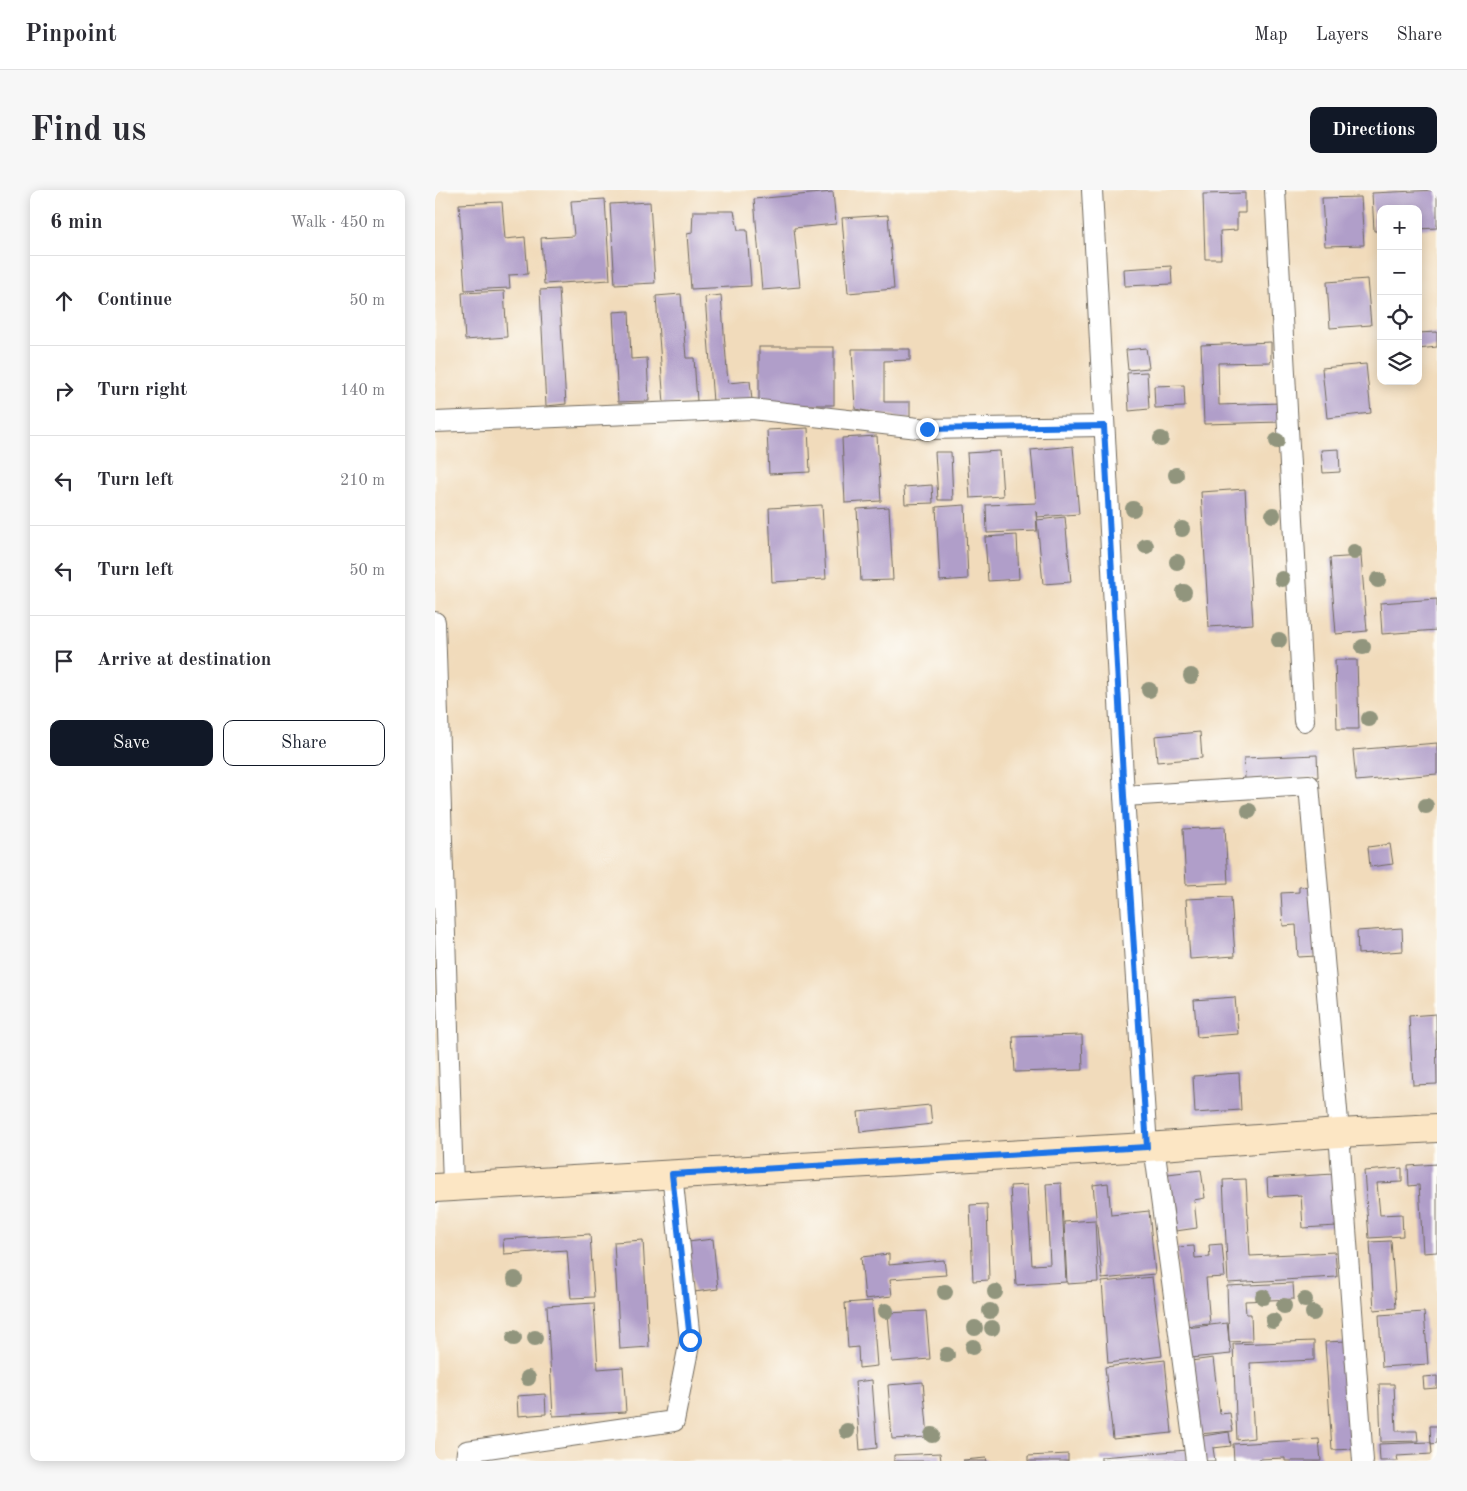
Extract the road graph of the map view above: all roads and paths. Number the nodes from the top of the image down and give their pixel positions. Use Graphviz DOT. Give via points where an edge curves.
graph roads {
  1 [pos="1092,190"];
  2 [pos="1275,190"];
  3 [pos="435,422"];
  4 [pos="1104,426"];
  5 [pos="435,622"];
  6 [pos="1304,721"];
  7 [pos="1124,796"];
  8 [pos="1437,1128"];
  9 [pos="1339,1133"];
  10 [pos="1151,1147"];
  11 [pos="672,1174"];
  12 [pos="444,1187"];
  13 [pos="466,1461"];
  14 [pos="1196,1461"];
  15 [pos="1363,1461"];
  1 -- 4 [label="street"];
  2 -- 6 [label="street"];
  3 -- 4 [label="street" via="752,409 927,429"];
  4 -- 7 [label="street"];
  5 -- 12 [label="street"];
  7 -- 9 [label="street" via="1309,785"];
  7 -- 10 [label="street"];
  8 -- 9 [label="street"];
  9 -- 10 [label="street"];
  9 -- 15 [label="street"];
  10 -- 11 [label="street"];
  10 -- 14 [label="street"];
  11 -- 12 [label="street"];
  11 -- 13 [label="street" via="690,1340 674,1421 467,1451"];
}
